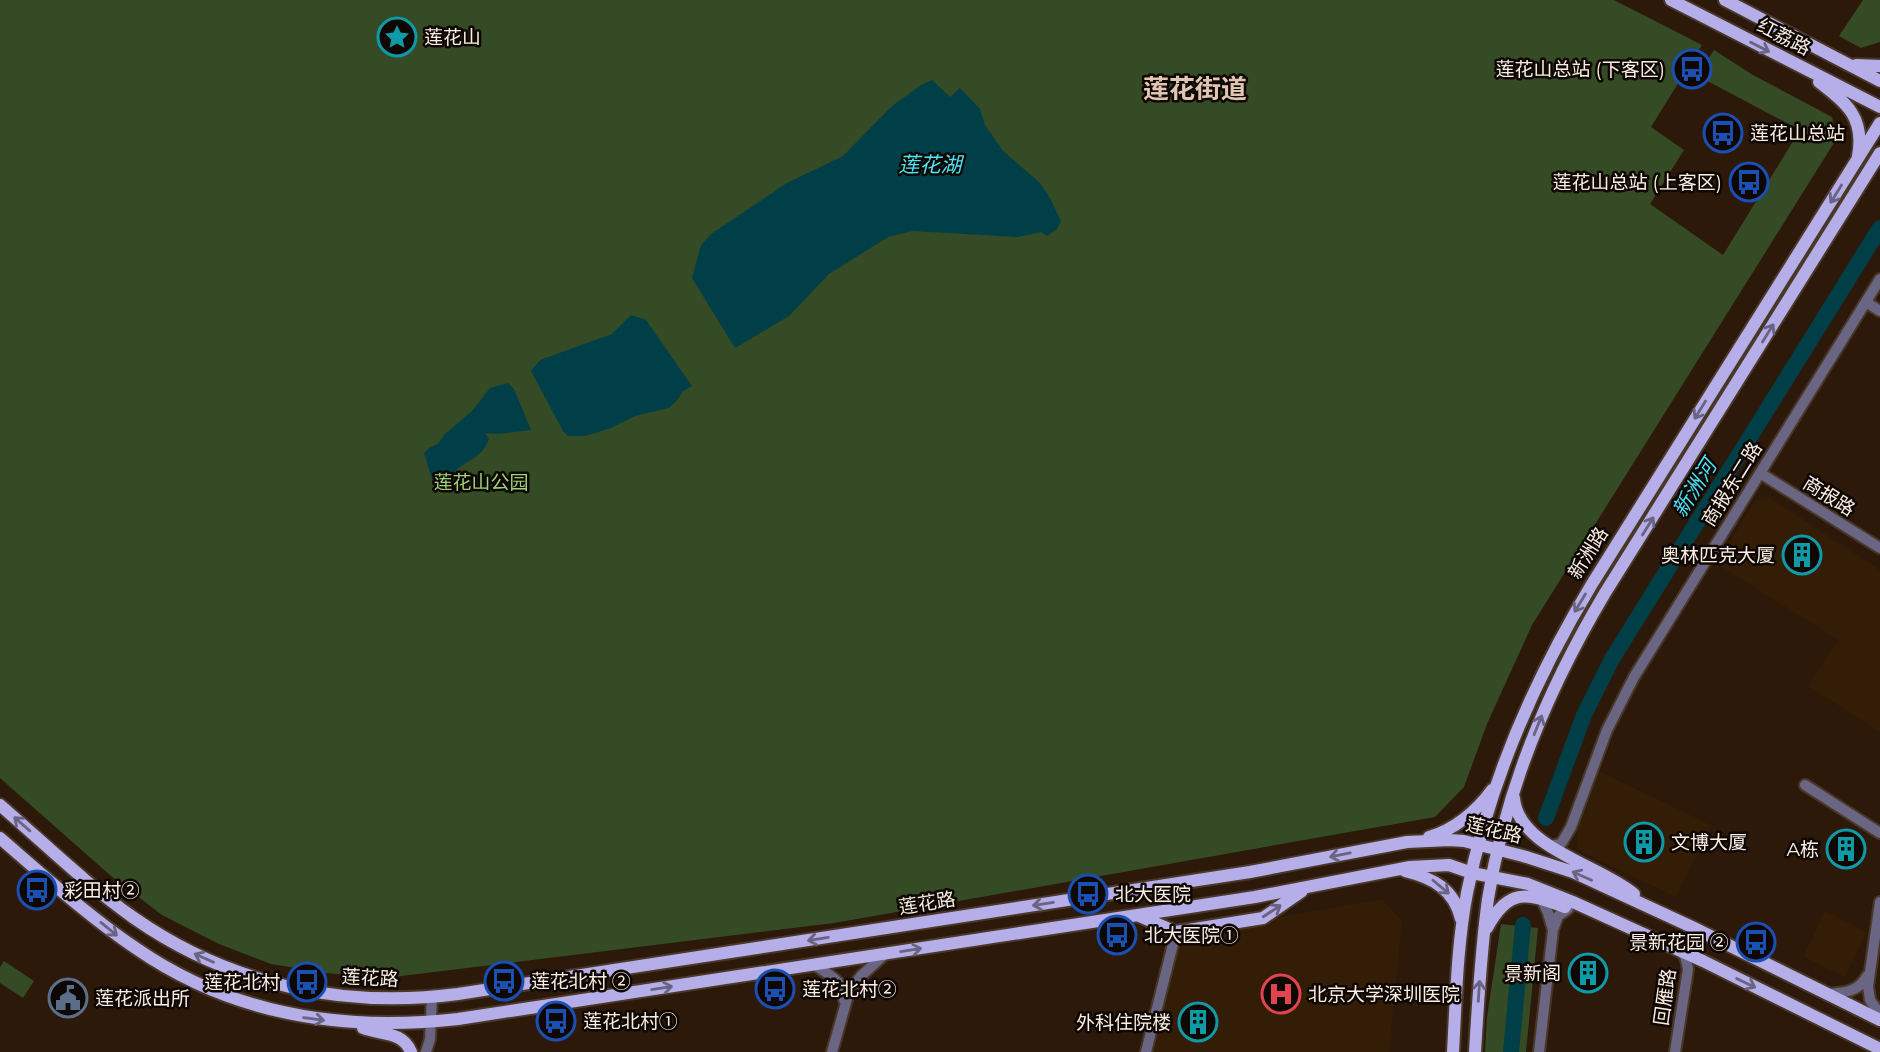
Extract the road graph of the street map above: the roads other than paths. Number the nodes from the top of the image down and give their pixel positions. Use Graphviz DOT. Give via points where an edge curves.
graph roads {
  1 [pos="1671,0"];
  2 [pos="1725,0"];
  3 [pos="1844,62"];
  4 [pos="1880,66"];
  5 [pos="1799,67"];
  6 [pos="1880,81"];
  7 [pos="1880,107"];
  8 [pos="1880,123"];
  9 [pos="1880,153"];
  10 [pos="1857,160"];
  11 [pos="1880,279"];
  12 [pos="1866,302"];
  13 [pos="1880,311"];
  14 [pos="1760,473"];
  15 [pos="1880,548"];
  16 [pos="1498,781"];
  17 [pos="1804,785"];
  18 [pos="1514,789"];
  19 [pos="0,805"];
  20 [pos="1571,827"];
  21 [pos="1880,833"];
  22 [pos="0,838"];
  23 [pos="1407,842"];
  24 [pos="1479,845"];
  25 [pos="1550,846"];
  26 [pos="1499,849"];
  27 [pos="1577,860"];
  28 [pos="1398,869"];
  29 [pos="1472,873"];
  30 [pos="1493,876"];
  31 [pos="1307,887"];
  32 [pos="1541,898"];
  33 [pos="1880,902"];
  34 [pos="1644,904"];
  35 [pos="1568,908"];
  36 [pos="1595,913"];
  37 [pos="1137,915"];
  38 [pos="1463,928"];
  39 [pos="1553,930"];
  40 [pos="1485,931"];
  41 [pos="1176,932"];
  42 [pos="1679,950"];
  43 [pos="885,954"];
  44 [pos="1703,961"];
  45 [pos="815,965"];
  46 [pos="1868,973"];
  47 [pos="1827,994"];
  48 [pos="432,998"];
  49 [pos="844,1003"];
  50 [pos="1880,1017"];
  51 [pos="430,1022"];
  52 [pos="353,1023"];
  53 [pos="1856,1037"];
  54 [pos="1880,1049"];
  55 [pos="411,1052"];
  56 [pos="426,1052"];
  57 [pos="832,1052"];
  58 [pos="1146,1052"];
  59 [pos="1452,1052"];
  60 [pos="1475,1052"];
  61 [pos="1539,1052"];
  62 [pos="1677,1052"];
  63 [pos="1863,1052"];
  1 -- 5 [label="main road, 红荔路, one-way"];
  2 -- 3 [label="main road, 红荔路"];
  3 -- 4 [label="main road"];
  3 -- 6 [label="main road, 红荔路"];
  5 -- 7 [label="main road, 红荔路"];
  5 -- 10 [label="main road" via="1849,108 1859,130"];
  8 -- 10 [label="main road, 新洲路"];
  18 -- 9 [label="main road, 新洲路, one-way" via="1542,715 1584,629"];
  10 -- 16 [label="main road, 新洲路, one-way" via="1569,622 1527,707"];
  11 -- 12 [label="street, 商报东二路"];
  12 -- 13 [label="street"];
  12 -- 14 [label="street, 商报东二路"];
  14 -- 15 [label="street, 商报路"];
  14 -- 20 [label="street, 商报东二路" via="1628,687"];
  16 -- 23 [label="main road" via="1477,808 1450,828"];
  16 -- 24 [label="main road, 新洲路"];
  17 -- 21 [label="street"];
  18 -- 25 [label="main road" via="1521,822"];
  18 -- 26 [label="main road, 新洲路"];
  48 -- 19 [label="main road, 莲花路, one-way" via="319,994 211,962 133,917"];
  20 -- 25 [label="street, 商报东二路" via="1561,844"];
  20 -- 27 [label="street, 商报东二路" via="1570,848"];
  22 -- 52 [label="main road, one-way" via="119,937 189,981 269,1010"];
  23 -- 24 [label="main road, 莲花路" via="1450,840"];
  23 -- 48 [label="main road, 莲花路, one-way" via="1250,873"];
  24 -- 26 [label="main road, 莲花路"];
  24 -- 29 [label="main road, 新洲路"];
  25 -- 27 [label="main road"];
  26 -- 30 [label="main road, 新洲路"];
  34 -- 26 [label="main road, 莲花路, one-way" via="1563,868"];
  27 -- 34 [label="main road" via="1619,883"];
  28 -- 29 [label="main road" via="1449,865"];
  28 -- 31 [label="main road"];
  28 -- 38 [label="main road, one-way" via="1443,887 1457,906"];
  29 -- 30 [label="main road"];
  29 -- 38 [label="main road, 新洲路"];
  30 -- 36 [label="main road" via="1535,887"];
  30 -- 40 [label="main road, 新洲路"];
  31 -- 37 [label="main road"];
  41 -- 31 [label="main road, one-way" via="1263,918"];
  32 -- 35 [label="main road"];
  32 -- 39 [label="street"];
  32 -- 40 [label="main road" via="1524,895 1511,900"];
  33 -- 46 [label="street"];
  34 -- 47 [label="main road, 莲花路"];
  35 -- 36 [label="main road"];
  35 -- 39 [label="street" via="1558,916"];
  36 -- 42 [label="main road"];
  37 -- 41 [label="main road"];
  43 -- 37 [label="main road, one-way"];
  38 -- 59 [label="main road, 新洲路"];
  39 -- 61 [label="street"];
  60 -- 40 [label="main road, 新洲路, one-way"];
  41 -- 58 [label="street"];
  42 -- 44 [label="main road"];
  42 -- 62 [label="street, 回雁路" via="1688,966"];
  43 -- 45 [label="main road"];
  43 -- 49 [label="street" via="856,981"];
  44 -- 53 [label="main road, one-way"];
  44 -- 62 [label="street, 回雁路" via="1693,973"];
  45 -- 49 [label="street" via="841,985"];
  51 -- 45 [label="main road, one-way"];
  46 -- 47 [label="street" via="1858,988"];
  46 -- 50 [label="street" via="1869,996"];
  47 -- 50 [label="main road, 莲花路"];
  48 -- 51 [label="street"];
  49 -- 57 [label="street"];
  51 -- 52 [label="main road"];
  51 -- 56 [label="street"];
  52 -- 55 [label="main road" via="401,1038"];
  53 -- 54 [label="main road"];
  53 -- 63 [label="street"];
}
